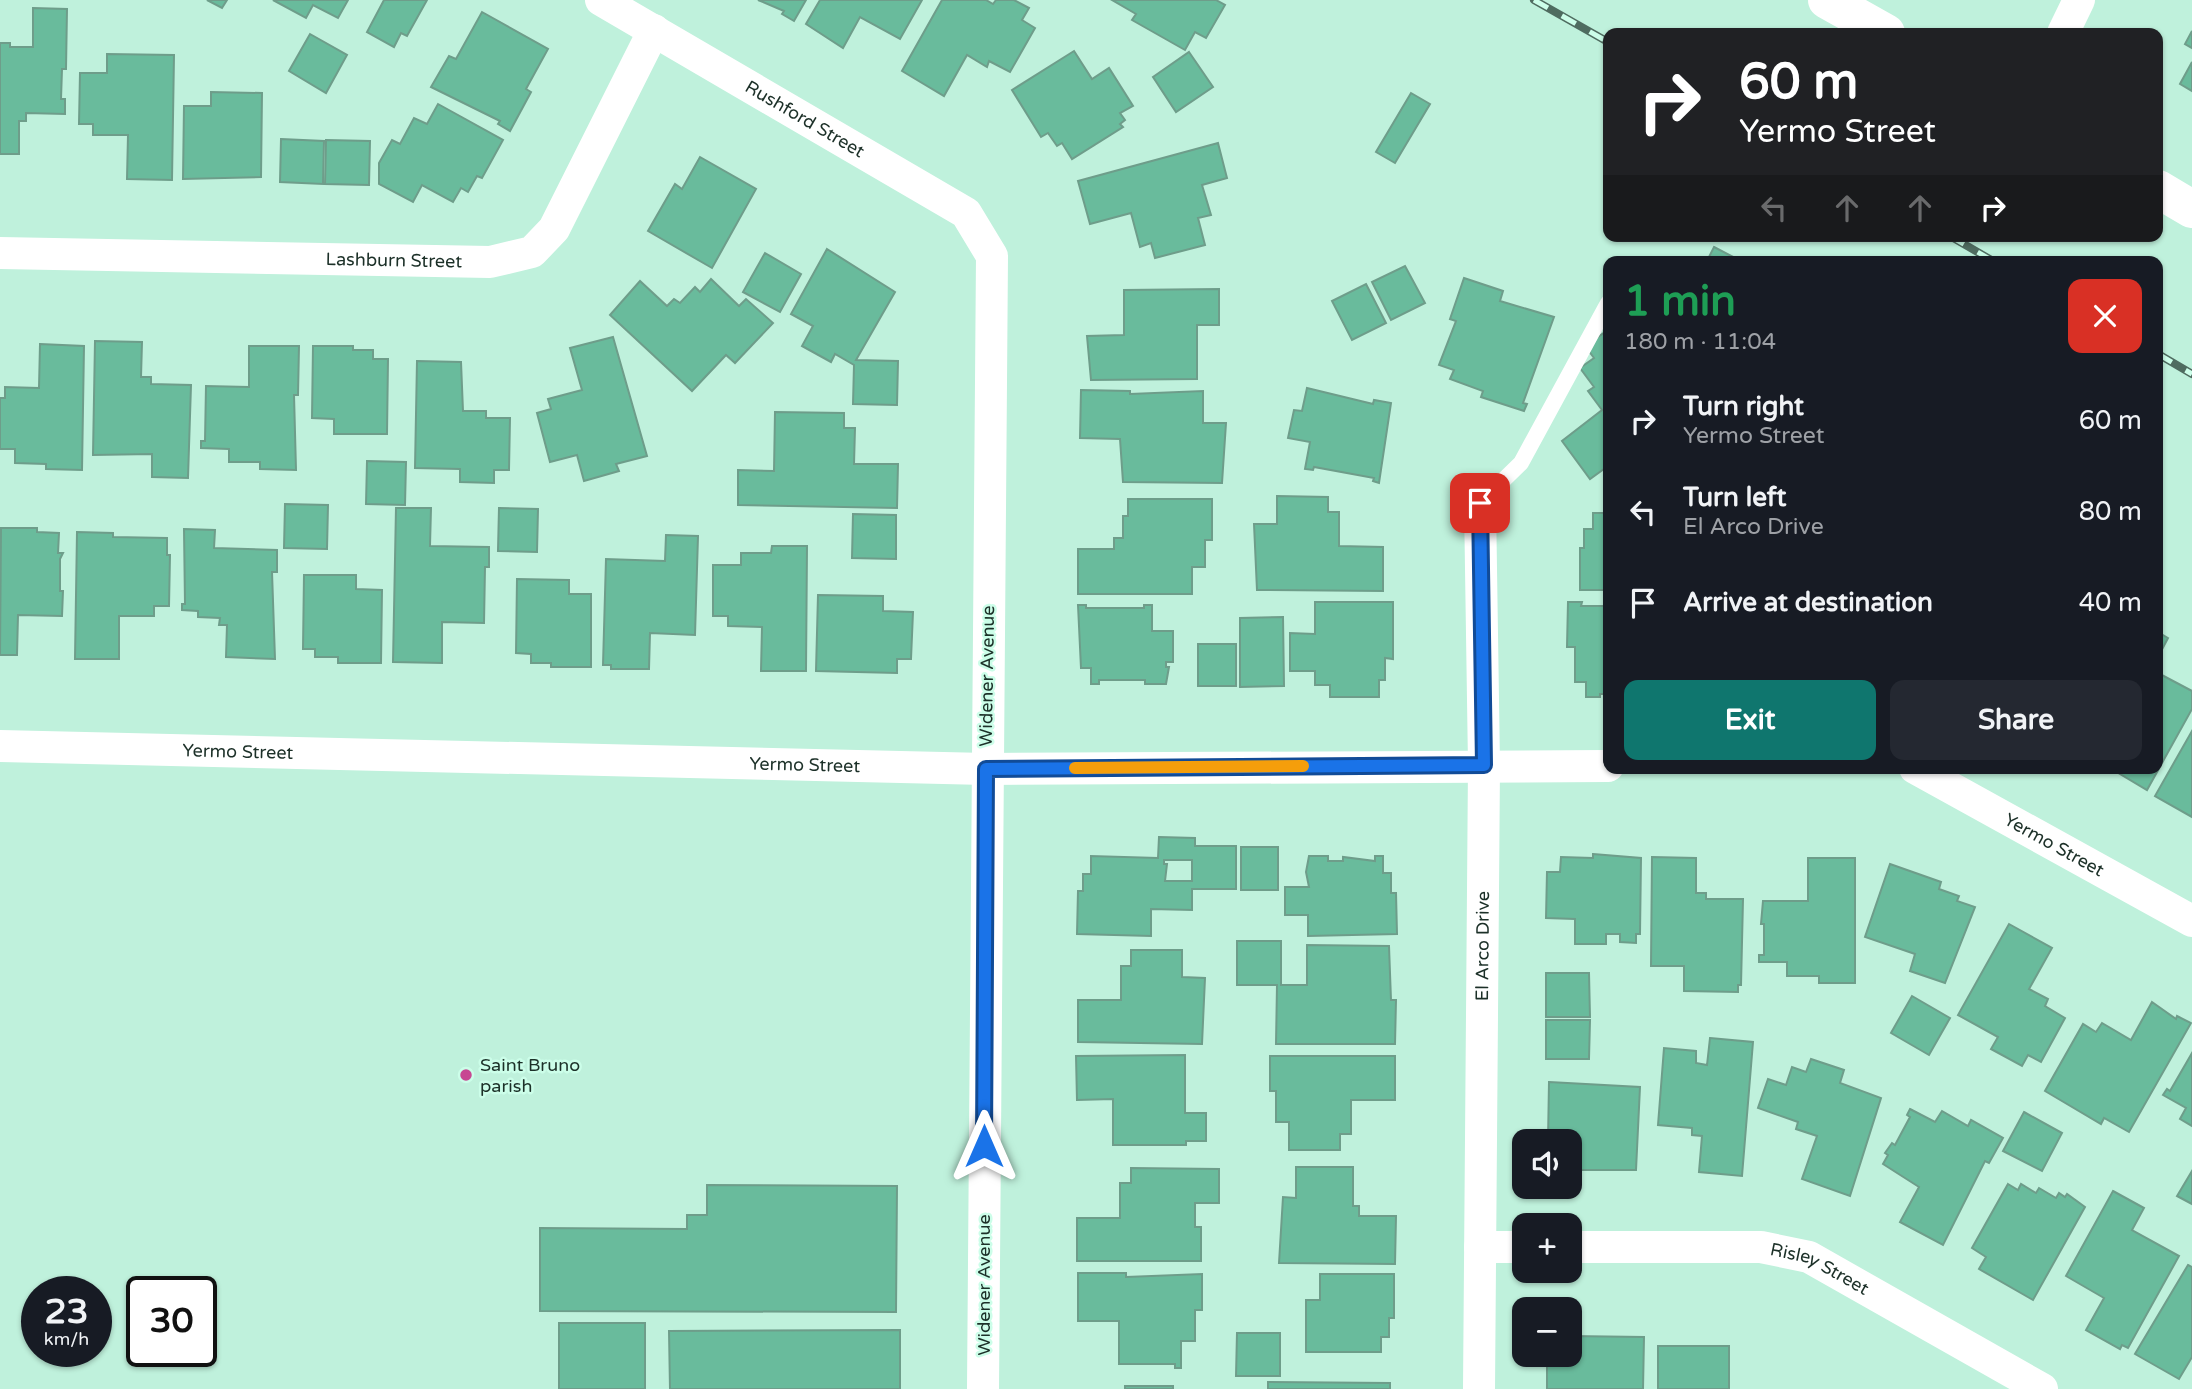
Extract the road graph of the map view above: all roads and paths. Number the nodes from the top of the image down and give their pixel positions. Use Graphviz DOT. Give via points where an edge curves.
graph roads {
  1 [pos="601,0"];
  2 [pos="1827,0"];
  3 [pos="2078,0"];
  4 [pos="1876,28"];
  5 [pos="2065,28"];
  6 [pos="654,30"];
  7 [pos="2163,192"];
  8 [pos="2192,209"];
  9 [pos="0,253"];
  10 [pos="992,256"];
  11 [pos="1603,312"];
  12 [pos="1480,503"];
  13 [pos="0,746"];
  14 [pos="1484,765"];
  15 [pos="1603,766"];
  16 [pos="986,769"];
  17 [pos="1926,774"];
  18 [pos="2192,921"];
  19 [pos="1480,1247"];
  20 [pos="1512,1247"];
  21 [pos="1582,1247"];
  22 [pos="983,1389"];
  23 [pos="1479,1389"];
  24 [pos="2042,1389"];
  1 -- 6 [label="street, Rushford Street"];
  2 -- 4 [label="main road"];
  3 -- 5 [label="street"];
  6 -- 9 [label="street, Lashburn Street" via="554,229 532,252 490,262"];
  6 -- 10 [label="street, Rushford Street" via="966,213"];
  7 -- 8 [label="main road"];
  10 -- 16 [label="street, Widener Avenue"];
  11 -- 12 [label="lane" via="1521,463"];
  12 -- 14 [label="street, El Arco Drive"];
  13 -- 16 [label="street, Yermo Street"];
  14 -- 15 [label="street, Yermo Street"];
  14 -- 16 [label="street, Yermo Street"];
  14 -- 19 [label="street, El Arco Drive"];
  16 -- 22 [label="street, Widener Avenue"];
  17 -- 18 [label="street, Yermo Street"];
  19 -- 20 [label="street"];
  19 -- 23 [label="street, El Arco Drive"];
  21 -- 24 [label="street, Risley Street" via="1760,1247 1809,1257"];
}
